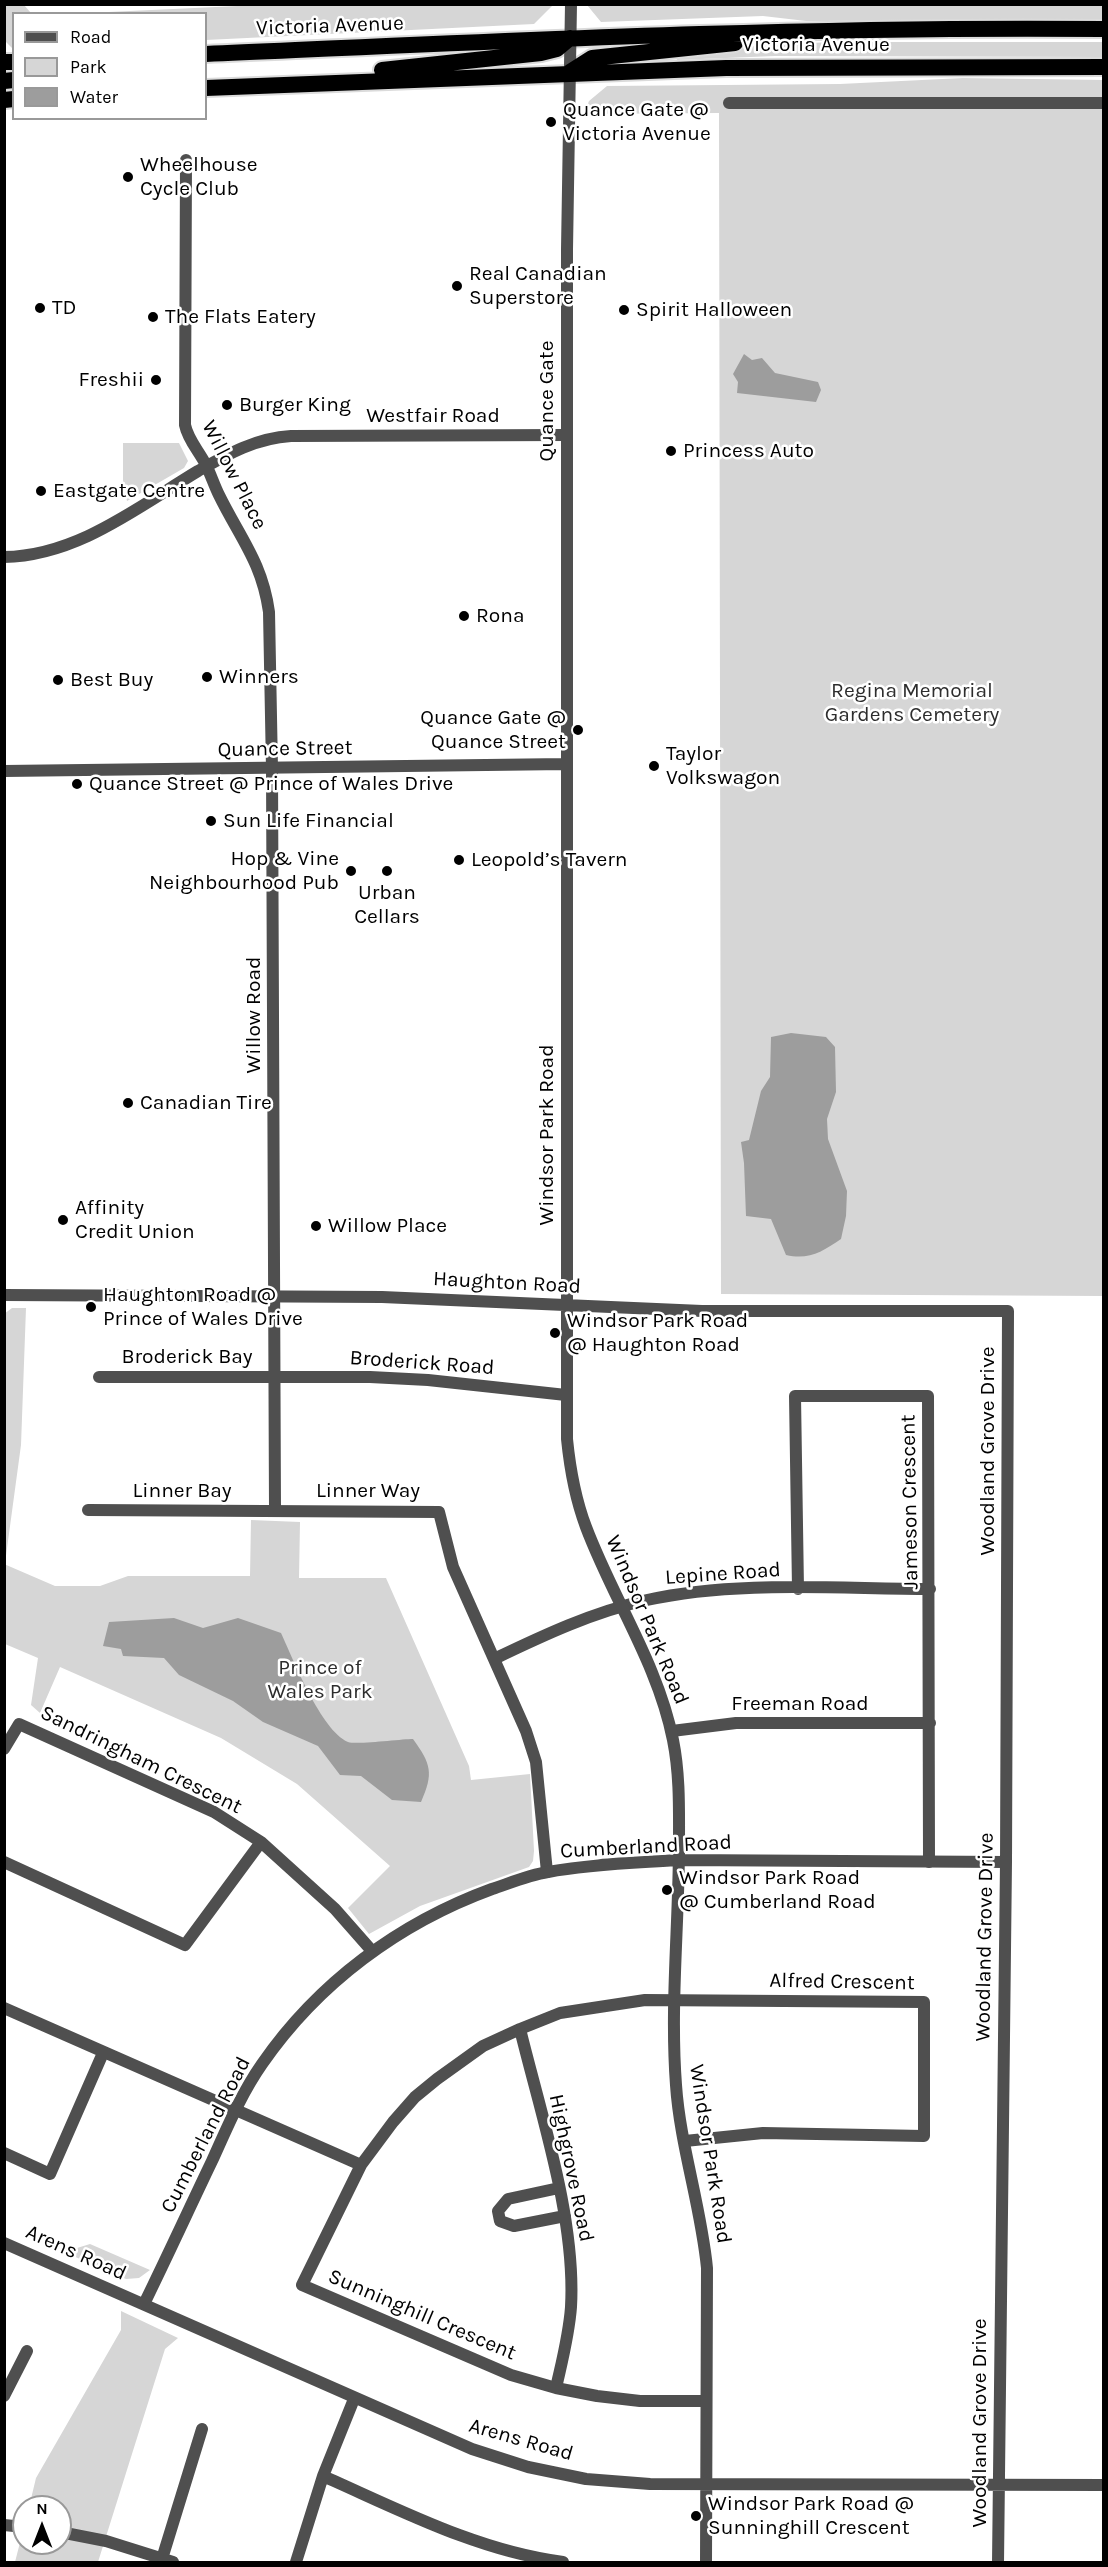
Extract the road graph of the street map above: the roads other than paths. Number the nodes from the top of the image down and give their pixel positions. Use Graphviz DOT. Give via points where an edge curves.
graph roads {
  1 [pos="571,4"];
  2 [pos="1104,29"];
  3 [pos="820,31"];
  4 [pos="571,38"];
  5 [pos="281,50"];
  6 [pos="207,54"];
  7 [pos="207,59"];
  8 [pos="1104,67"];
  9 [pos="570,72"];
  10 [pos="250,85"];
  11 [pos="207,88"];
  12 [pos="729,103"];
  13 [pos="1104,103"];
  14 [pos="186,160"];
  15 [pos="567,435"];
  16 [pos="207,466"];
  17 [pos="4,557"];
  18 [pos="566,764"];
  19 [pos="272,769"];
  20 [pos="4,771"];
  21 [pos="4,1295"];
  22 [pos="276,1297"];
  23 [pos="566,1306"];
  24 [pos="1008,1311"];
  25 [pos="99,1377"];
  26 [pos="276,1377"];
  27 [pos="566,1395"];
  28 [pos="88,1510"];
  29 [pos="276,1510"];
  30 [pos="798,1588"];
  31 [pos="930,1589"];
  32 [pos="623,1606"];
  33 [pos="494,1659"];
  34 [pos="930,1724"];
  35 [pos="672,1731"];
  36 [pos="4,1749"];
  37 [pos="261,1842"];
  38 [pos="679,1860"];
  39 [pos="4,1862"];
  40 [pos="929,1862"];
  41 [pos="1006,1862"];
  42 [pos="547,1872"];
  43 [pos="372,1951"];
  44 [pos="674,2000"];
  45 [pos="4,2008"];
  46 [pos="520,2029"];
  47 [pos="103,2053"];
  48 [pos="236,2110"];
  49 [pos="685,2141"];
  50 [pos="4,2153"];
  51 [pos="361,2165"];
  52 [pos="559,2188"];
  53 [pos="565,2216"];
  54 [pos="4,2243"];
  55 [pos="144,2304"];
  56 [pos="27,2351"];
  57 [pos="556,2388"];
  58 [pos="4,2396"];
  59 [pos="354,2399"];
  60 [pos="705,2401"];
  61 [pos="202,2429"];
  62 [pos="322,2476"];
  63 [pos="706,2485"];
  64 [pos="998,2486"];
  65 [pos="1104,2486"];
  66 [pos="72,2534"];
  67 [pos="165,2561"];
  68 [pos="296,2562"];
  69 [pos="563,2562"];
  70 [pos="706,2562"];
  71 [pos="998,2562"];
  1 -- 4 [label="street, Quance Gate"];
  2 -- 3 [label="highway, Victoria Avenue"];
  3 -- 4 [label="highway, Victoria Avenue"];
  3 -- 9 [label="highway" via="597,57"];
  4 -- 5 [label="highway, Victoria Avenue"];
  4 -- 9 [label="street, Quance Gate"];
  4 -- 10 [label="highway" via="557,49 541,53"];
  5 -- 6 [label="highway, Victoria Avenue"];
  5 -- 7 [label="highway"];
  8 -- 9 [label="highway, Victoria Avenue"];
  9 -- 10 [label="highway, Victoria Avenue"];
  9 -- 15 [label="street, Quance Gate"];
  10 -- 11 [label="highway, Victoria Avenue"];
  12 -- 13 [label="street"];
  14 -- 16 [label="street, Willow Place" via="185,418 188,435"];
  15 -- 16 [label="street, Westfair Road" via="279,436 248,444"];
  15 -- 18 [label="street, Quance Gate"];
  16 -- 17 [label="street, Westfair Road" via="87,538 47,553"];
  16 -- 19 [label="street, Willow Place" via="266,586"];
  18 -- 19 [label="street, Quance Street"];
  18 -- 23 [label="street, Windsor Park Road"];
  19 -- 20 [label="street, Quance Street"];
  19 -- 22 [label="street, Willow Road"];
  21 -- 22 [label="street, Haughton Road"];
  22 -- 23 [label="street, Haughton Road" via="382,1297"];
  22 -- 26 [label="street"];
  23 -- 24 [label="street, Haughton Road" via="702,1311"];
  23 -- 27 [label="street, Windsor Park Road"];
  24 -- 41 [label="street, Woodland Grove Drive"];
  25 -- 26 [label="street, Broderick Bay"];
  26 -- 27 [label="street, Broderick Road" via="399,1378"];
  26 -- 29 [label="street"];
  27 -- 32 [label="street, Windsor Park Road" via="567,1438 576,1494 587,1528"];
  28 -- 29 [label="street, Linner Bay"];
  29 -- 33 [label="street, Linner Way" via="439,1512 453,1567"];
  30 -- 31 [label="street, Lepine Road"];
  30 -- 31 [label="street, Jameson Crescent" via="795,1396 928,1396"];
  30 -- 32 [label="street, Lepine Road" via="694,1592"];
  31 -- 34 [label="street, Jameson Crescent"];
  32 -- 33 [label="street, Lepine Road" via="564,1626"];
  32 -- 35 [label="street, Windsor Park Road" via="655,1678"];
  33 -- 42 [label="street, Linner Way" via="536,1762"];
  34 -- 35 [label="street, Freeman Road" via="736,1723"];
  34 -- 40 [label="street, Jameson Crescent"];
  35 -- 38 [label="street, Windsor Park Road" via="678,1780"];
  36 -- 37 [label="street, Sandringham Crescent" via="19,1724 214,1812"];
  37 -- 39 [label="street" via="185,1946"];
  37 -- 43 [label="street, Sandringham Crescent" via="335,1909"];
  38 -- 40 [label="street, Cumberland Road"];
  38 -- 42 [label="street, Cumberland Road"];
  38 -- 44 [label="street, Windsor Park Road"];
  40 -- 41 [label="street, Cumberland Road"];
  41 -- 64 [label="street, Woodland Grove Drive"];
  42 -- 43 [label="street, Cumberland Road" via="456,1903"];
  43 -- 48 [label="street, Cumberland Road" via="327,1988 283,2036 260,2066"];
  44 -- 46 [label="street, Sunninghill Crescent" via="597,2006 560,2013"];
  44 -- 49 [label="street, Windsor Park Road" via="676,2085"];
  44 -- 49 [label="street, Alfred Crescent" via="924,2002 924,2136 763,2133"];
  45 -- 47 [label="street"];
  46 -- 51 [label="street, Sunninghill Crescent" via="483,2046 415,2097"];
  46 -- 52 [label="street, Highgrove Road"];
  47 -- 48 [label="street"];
  47 -- 50 [label="street" via="50,2174"];
  48 -- 51 [label="street"];
  48 -- 55 [label="street, Cumberland Road"];
  49 -- 60 [label="street, Windsor Park Road" via="707,2268"];
  51 -- 57 [label="street, Sunninghill Crescent" via="302,2285 512,2375"];
  52 -- 53 [label="street, Highgrove Road"];
  52 -- 53 [label="street" via="508,2199 498,2211 500,2221 514,2226"];
  53 -- 57 [label="street, Highgrove Road" via="571,2305"];
  54 -- 55 [label="street, Arens Road"];
  55 -- 59 [label="street, Arens Road"];
  56 -- 58 [label="street"];
  57 -- 60 [label="street, Sunninghill Crescent" via="640,2401"];
  59 -- 62 [label="street"];
  59 -- 63 [label="street, Arens Road" via="472,2449 528,2467 586,2479"];
  60 -- 63 [label="street, Windsor Park Road"];
  61 -- 67 [label="street"];
  62 -- 68 [label="street"];
  62 -- 69 [label="street" via="465,2538"];
  63 -- 64 [label="street, Arens Road"];
  63 -- 70 [label="street, Windsor Park Road"];
  64 -- 65 [label="street, Arens Road"];
  64 -- 71 [label="street, Woodland Grove Drive"];
  66 -- 67 [label="street"];
}
